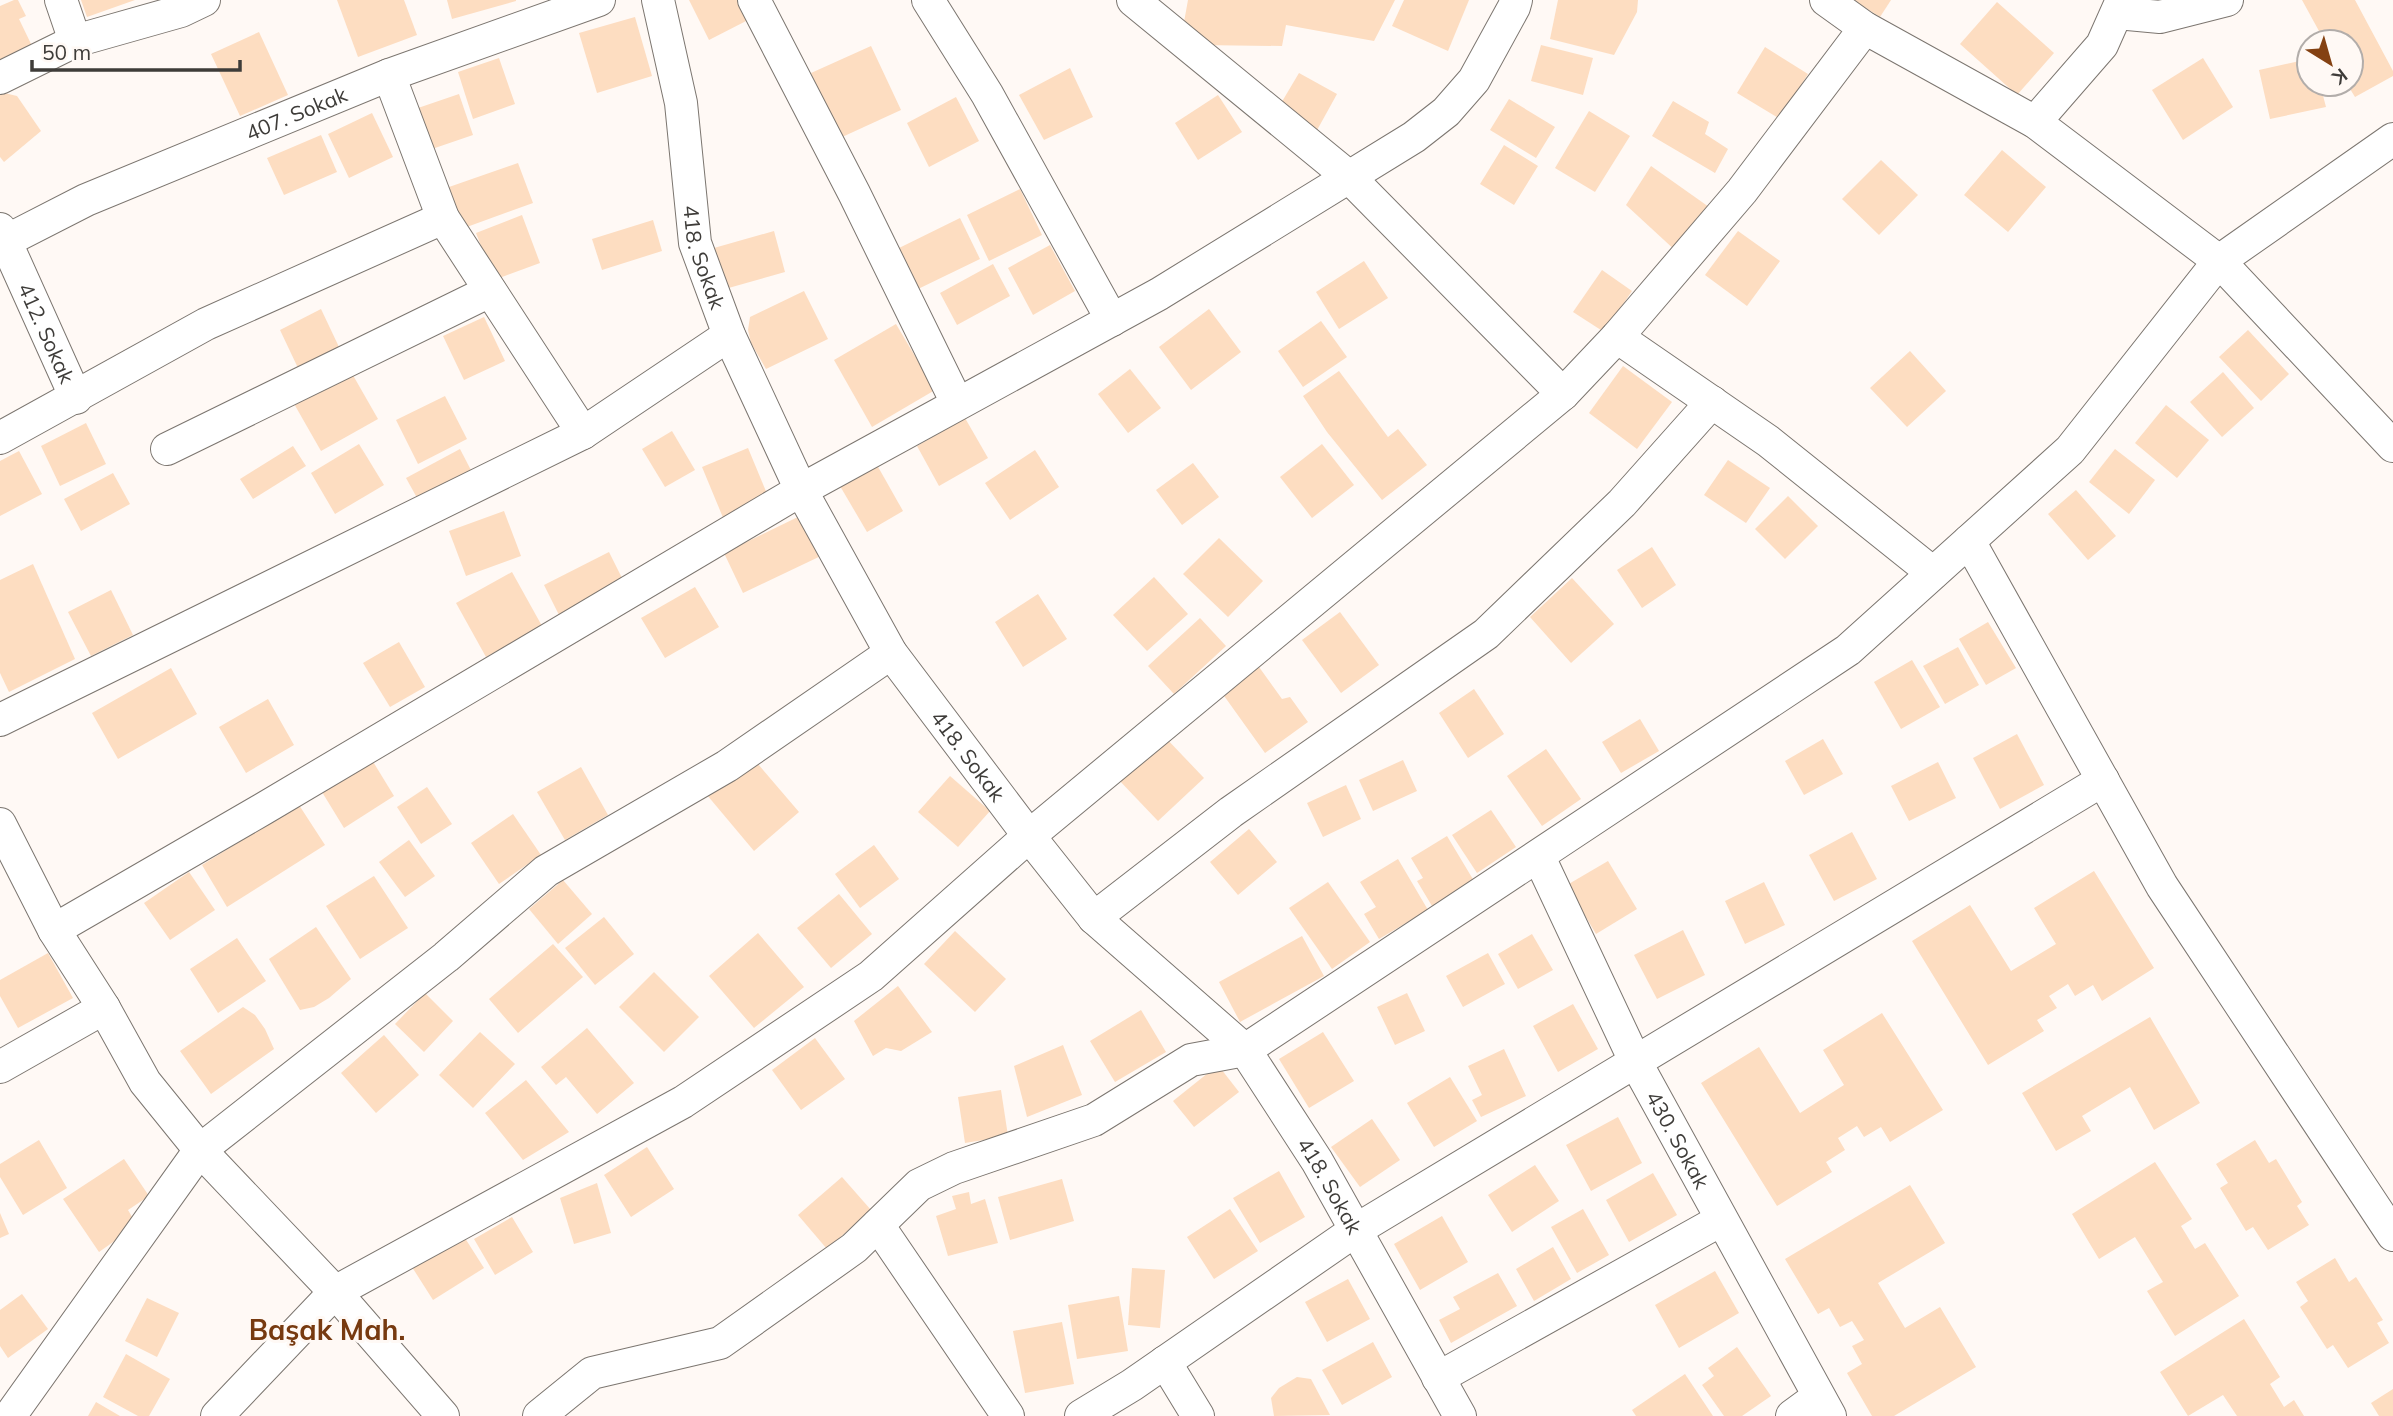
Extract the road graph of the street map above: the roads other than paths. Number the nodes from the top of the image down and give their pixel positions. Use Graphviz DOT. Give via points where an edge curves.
graph roads {
  1 [pos="61,0"];
  2 [pos="204,0"];
  3 [pos="599,0"];
  4 [pos="658,0"];
  5 [pos="754,0"];
  6 [pos="928,0"];
  7 [pos="1133,0"];
  8 [pos="1516,0"];
  9 [pos="1826,0"];
  10 [pos="2227,0"];
  11 [pos="2119,6"];
  12 [pos="1865,28"];
  13 [pos="75,41"];
  14 [pos="389,75"];
  15 [pos="0,78"];
  16 [pos="2035,122"];
  17 [pos="2393,139"];
  18 [pos="1349,177"];
  19 [pos="443,218"];
  20 [pos="2,238"];
  21 [pos="2219,261"];
  22 [pos="490,291"];
  23 [pos="1112,320"];
  24 [pos="729,335"];
  25 [pos="1617,337"];
  26 [pos="1563,394"];
  27 [pos="76,398"];
  28 [pos="1712,402"];
  29 [pos="957,403"];
  30 [pos="583,433"];
  31 [pos="0,438"];
  32 [pos="2393,446"];
  33 [pos="167,449"];
  34 [pos="801,490"];
  35 [pos="1969,541"];
  36 [pos="1933,573"];
  37 [pos="891,653"];
  38 [pos="0,720"];
  39 [pos="2103,780"];
  40 [pos="1,827"];
  41 [pos="1029,836"];
  42 [pos="1539,857"];
  43 [pos="1094,918"];
  44 [pos="54,930"];
  45 [pos="104,1008"];
  46 [pos="1245,1051"];
  47 [pos="1634,1061"];
  48 [pos="0,1068"];
  49 [pos="200,1150"];
  50 [pos="1721,1220"];
  51 [pos="878,1225"];
  52 [pos="1356,1230"];
  53 [pos="2393,1235"];
  54 [pos="335,1292"];
  55 [pos="1165,1362"];
  56 [pos="1438,1378"];
  57 [pos="1824,1407"];
  58 [pos="10,1416"];
  59 [pos="217,1416"];
  60 [pos="443,1416"];
  61 [pos="538,1416"];
  62 [pos="1008,1416"];
  63 [pos="1081,1416"];
  64 [pos="1198,1416"];
  65 [pos="1460,1416"];
  66 [pos="1792,1416"];
  1 -- 13 [label="street"];
  2 -- 13 [label="street" via="181,11"];
  3 -- 14 [label="street, 407. Sokak"];
  4 -- 24 [label="street, 418. Sokak" via="681,103 695,243"];
  5 -- 29 [label="street"];
  6 -- 23 [label="street" via="987,94"];
  7 -- 18 [label="street"];
  8 -- 18 [label="street" via="1474,80 1446,112"];
  9 -- 12 [label="street"];
  10 -- 11 [label="street" via="2160,17"];
  11 -- 16 [label="street" via="2102,44"];
  12 -- 16 [label="street"];
  12 -- 25 [label="street" via="1742,191"];
  13 -- 15 [label="street"];
  14 -- 19 [label="street"];
  14 -- 20 [label="street, 407. Sokak"];
  16 -- 21 [label="street"];
  17 -- 21 [label="street"];
  18 -- 23 [label="street"];
  18 -- 26 [label="street"];
  19 -- 22 [label="street"];
  19 -- 27 [label="street" via="206,324"];
  20 -- 27 [label="street, 412. Sokak"];
  21 -- 32 [label="street"];
  21 -- 35 [label="street" via="2070,450"];
  22 -- 30 [label="street"];
  22 -- 33 [label="street"];
  23 -- 29 [label="street"];
  24 -- 30 [label="street"];
  24 -- 34 [label="street, 418. Sokak"];
  25 -- 26 [label="street"];
  25 -- 28 [label="street"];
  26 -- 41 [label="street"];
  27 -- 31 [label="street"];
  28 -- 36 [label="street"];
  28 -- 43 [label="street" via="1622,503 1486,634 1231,812"];
  29 -- 34 [label="street"];
  30 -- 38 [label="street"];
  34 -- 37 [label="street, 418. Sokak"];
  34 -- 44 [label="street"];
  35 -- 36 [label="street"];
  35 -- 39 [label="street"];
  36 -- 42 [label="street" via="1848,650"];
  37 -- 41 [label="street, 418. Sokak"];
  37 -- 49 [label="street" via="727,766 546,871 446,957"];
  39 -- 47 [label="street"];
  39 -- 53 [label="street" via="2162,886"];
  40 -- 44 [label="street"];
  41 -- 43 [label="street, 418. Sokak"];
  41 -- 54 [label="street" via="872,976 683,1102"];
  42 -- 46 [label="street"];
  42 -- 47 [label="street, 430. Sokak"];
  43 -- 46 [label="street, 418. Sokak"];
  44 -- 45 [label="street"];
  45 -- 48 [label="street"];
  45 -- 49 [label="street" via="145,1082"];
  46 -- 51 [label="street" via="1191,1060 1094,1120 919,1185"];
  46 -- 52 [label="street, 418. Sokak"];
  47 -- 50 [label="street, 430. Sokak"];
  47 -- 52 [label="street"];
  49 -- 54 [label="street"];
  49 -- 58 [label="street"];
  50 -- 56 [label="street"];
  50 -- 57 [label="street, 430. Sokak"];
  51 -- 61 [label="street" via="854,1248 720,1343 592,1373"];
  51 -- 62 [label="street"];
  52 -- 55 [label="street"];
  52 -- 56 [label="street, 418. Sokak"];
  54 -- 59 [label="street"];
  54 -- 60 [label="street"];
  55 -- 63 [label="street"];
  55 -- 64 [label="street"];
  56 -- 65 [label="street, 418. Sokak"];
  57 -- 66 [label="street"];
}
